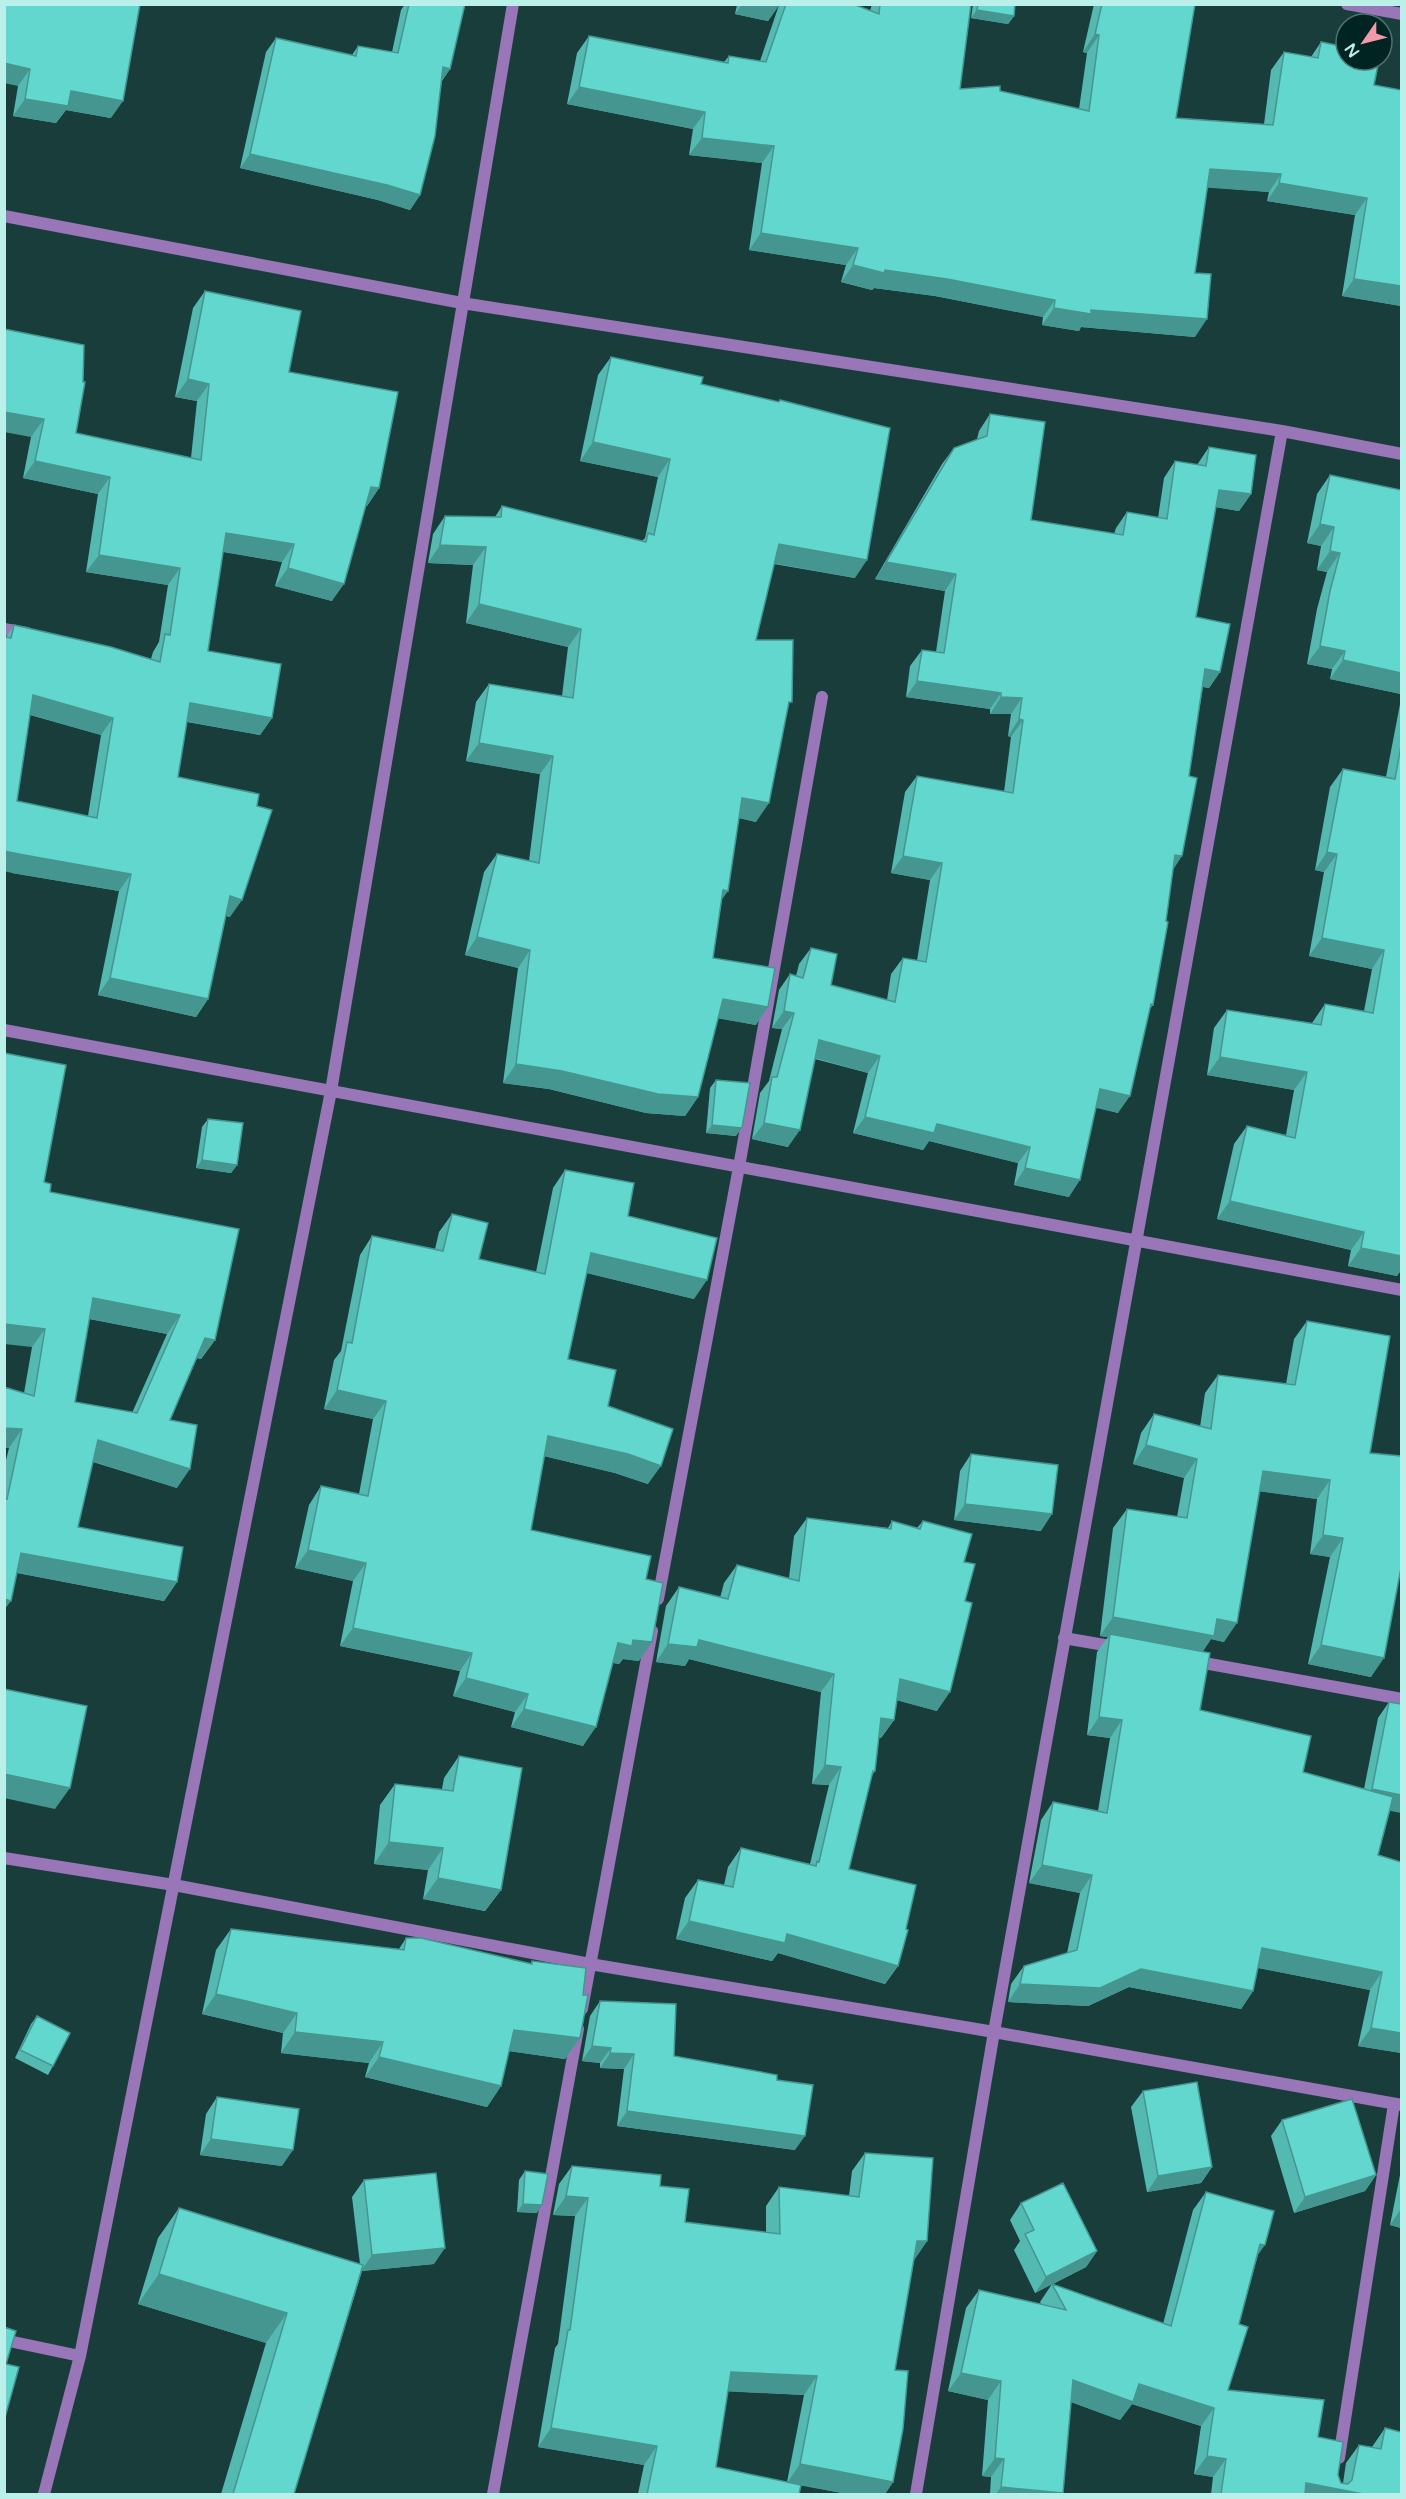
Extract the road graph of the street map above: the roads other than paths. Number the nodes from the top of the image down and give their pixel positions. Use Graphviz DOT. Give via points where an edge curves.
graph roads {
  1 [pos="513,4"];
  2 [pos="1347,4"];
  3 [pos="1365,6"];
  4 [pos="1401,14"];
  5 [pos="4,216"];
  6 [pos="462,303"];
  7 [pos="1282,431"];
  8 [pos="1401,454"];
  9 [pos="4,629"];
  10 [pos="37,635"];
  11 [pos="822,697"];
  12 [pos="4,1030"];
  13 [pos="331,1091"];
  14 [pos="739,1167"];
  15 [pos="1135,1241"];
  16 [pos="1401,1290"];
  17 [pos="1064,1638"];
  18 [pos="1134,1651"];
  19 [pos="1181,1659"];
  20 [pos="1401,1699"];
  21 [pos="4,1858"];
  22 [pos="174,1885"];
  23 [pos="590,1964"];
  24 [pos="994,2032"];
  25 [pos="1398,2105"];
  26 [pos="4,2340"];
  27 [pos="80,2356"];
  28 [pos="1337,2471"];
  29 [pos="44,2494"];
  30 [pos="494,2494"];
  31 [pos="916,2494"];
  1 -- 6 [label="street"];
  2 -- 3 [label="street"];
  3 -- 4 [label="street"];
  5 -- 6 [label="street"];
  6 -- 7 [label="street"];
  6 -- 13 [label="street"];
  7 -- 8 [label="street"];
  7 -- 15 [label="street"];
  9 -- 10 [label="street"];
  11 -- 14 [label="street"];
  12 -- 13 [label="street"];
  13 -- 14 [label="street"];
  13 -- 22 [label="street"];
  14 -- 15 [label="street"];
  14 -- 23 [label="street"];
  15 -- 16 [label="street"];
  15 -- 17 [label="street"];
  17 -- 18 [label="street"];
  17 -- 24 [label="street"];
  19 -- 20 [label="street"];
  21 -- 22 [label="street"];
  22 -- 23 [label="street"];
  22 -- 27 [label="street"];
  23 -- 24 [label="street"];
  23 -- 30 [label="street"];
  24 -- 25 [label="street"];
  24 -- 31 [label="street"];
  25 -- 28 [label="street"];
  26 -- 27 [label="street"];
  27 -- 29 [label="street"];
}
